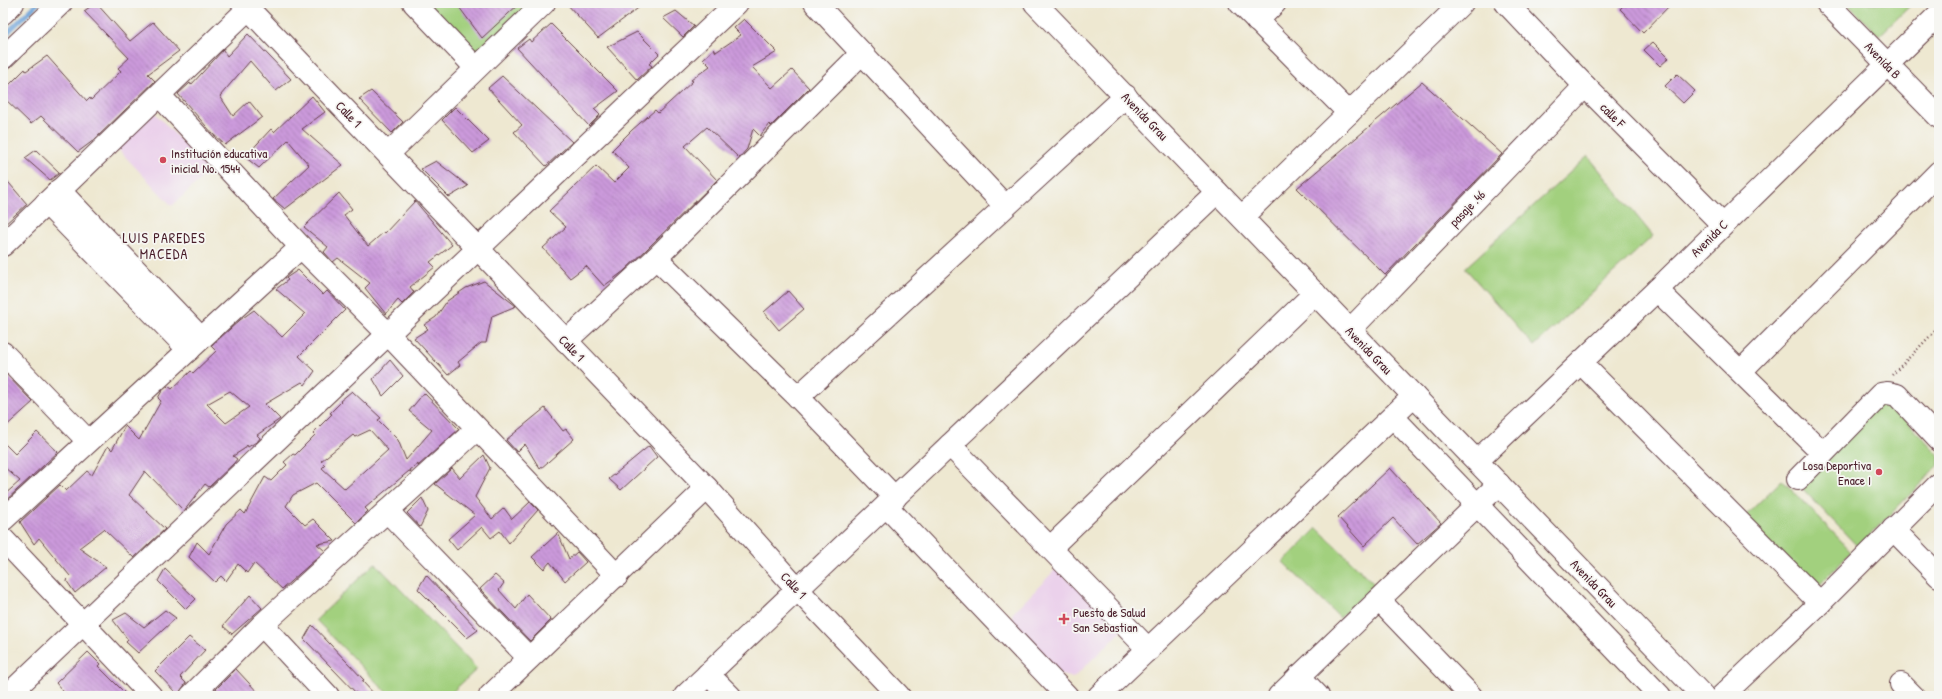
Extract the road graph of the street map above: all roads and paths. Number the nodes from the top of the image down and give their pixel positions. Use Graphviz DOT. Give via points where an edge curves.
graph roads {
  1 [pos="13,3"];
  2 [pos="61,3"];
  3 [pos="414,3"];
  4 [pos="544,3"];
  5 [pos="738,3"];
  6 [pos="815,3"];
  7 [pos="1035,3"];
  8 [pos="1240,3"];
  9 [pos="1275,3"];
  10 [pos="1462,3"];
  11 [pos="1506,3"];
  12 [pos="1827,3"];
  13 [pos="246,6"];
  14 [pos="3,13"];
  15 [pos="1939,14"];
  16 [pos="1257,21"];
  17 [pos="862,53"];
  18 [pos="3,58"];
  19 [pos="1887,65"];
  20 [pos="476,68"];
  21 [pos="1585,86"];
  22 [pos="159,95"];
  23 [pos="1126,96"];
  24 [pos="1349,112"];
  25 [pos="1939,117"];
  26 [pos="388,154"];
  27 [pos="1939,172"];
  28 [pos="1217,192"];
  29 [pos="52,196"];
  30 [pos="1005,206"];
  31 [pos="1242,217"];
  32 [pos="1722,224"];
  33 [pos="3,245"];
  34 [pos="301,246"];
  35 [pos="476,248"];
  36 [pos="656,258"];
  37 [pos="1657,290"];
  38 [pos="1315,293"];
  39 [pos="1939,327"];
  40 [pos="1350,330"];
  41 [pos="388,334"];
  42 [pos="566,341"];
  43 [pos="195,344"];
  44 [pos="3,353"];
  45 [pos="1581,363"];
  46 [pos="1740,371"];
  47 [pos="1414,396"];
  48 [pos="798,397"];
  49 [pos="1874,400"];
  50 [pos="1393,417"];
  51 [pos="476,429"];
  52 [pos="1939,440"];
  53 [pos="88,441"];
  54 [pos="950,445"];
  55 [pos="1823,453"];
  56 [pos="1477,461"];
  57 [pos="1798,479"];
  58 [pos="1499,484"];
  59 [pos="1939,484"];
  60 [pos="706,488"];
  61 [pos="890,502"];
  62 [pos="1478,505"];
  63 [pos="387,511"];
  64 [pos="3,520"];
  65 [pos="1893,529"];
  66 [pos="3,539"];
  67 [pos="1050,548"];
  68 [pos="617,576"];
  69 [pos="1939,576"];
  70 [pos="798,590"];
  71 [pos="1379,600"];
  72 [pos="1820,603"];
  73 [pos="83,625"];
  74 [pos="262,626"];
  75 [pos="1149,650"];
  76 [pos="530,658"];
  77 [pos="708,674"];
  78 [pos="1299,676"];
  79 [pos="7,696"];
  80 [pos="151,696"];
  81 [pos="191,696"];
  82 [pos="328,696"];
  83 [pos="490,696"];
  84 [pos="685,696"];
  85 [pos="730,696"];
  86 [pos="899,696"];
  87 [pos="1067,696"];
  88 [pos="1099,696"];
  89 [pos="1279,696"];
  90 [pos="1318,696"];
  91 [pos="1471,696"];
  92 [pos="1660,696"];
  93 [pos="1703,696"];
  94 [pos="1722,696"];
  1 -- 14 [label="street"];
  2 -- 18 [label="street"];
  3 -- 20 [label="street"];
  4 -- 20 [label="street"];
  5 -- 35 [label="street"];
  6 -- 17 [label="street"];
  7 -- 23 [label="street, Avenida Grau"];
  8 -- 16 [label="street"];
  9 -- 16 [label="street"];
  10 -- 24 [label="street"];
  11 -- 21 [label="street, calle F"];
  12 -- 19 [label="street, Avenida B"];
  13 -- 22 [label="street"];
  13 -- 26 [label="street, Calle 1"];
  15 -- 19 [label="street, Avenida C"];
  16 -- 24 [label="street"];
  17 -- 30 [label="street"];
  17 -- 36 [label="street"];
  19 -- 25 [label="street, Avenida B"];
  19 -- 32 [label="street, Avenida C"];
  20 -- 26 [label="street"];
  21 -- 32 [label="street, calle F"];
  21 -- 40 [label="street, pasaje .46"];
  22 -- 29 [label="street"];
  22 -- 34 [label="street"];
  23 -- 28 [label="street, Avenida Grau"];
  23 -- 30 [label="street"];
  24 -- 31 [label="street"];
  26 -- 35 [label="street, Calle 1"];
  27 -- 46 [label="street"];
  28 -- 31 [label="street, Avenida Grau"];
  28 -- 54 [label="street"];
  29 -- 33 [label="street"];
  29 -- 43 [label="street"];
  30 -- 48 [label="street"];
  31 -- 38 [label="street, Avenida Grau"];
  32 -- 37 [label="street, Avenida C"];
  34 -- 41 [label="street"];
  34 -- 43 [label="street"];
  35 -- 41 [label="street"];
  35 -- 42 [label="street, Calle 1"];
  36 -- 42 [label="street"];
  36 -- 48 [label="street"];
  37 -- 45 [label="street, Avenida C"];
  37 -- 46 [label="street"];
  38 -- 40 [label="street, Avenida Grau"];
  38 -- 67 [label="street"];
  39 -- 49 [label="path" via="1877,389"];
  40 -- 47 [label="street, Avenida Grau"];
  41 -- 51 [label="street"];
  41 -- 73 [label="street"];
  42 -- 60 [label="street, Calle 1"];
  43 -- 53 [label="street"];
  44 -- 53 [label="street"];
  45 -- 56 [label="street, Avenida C"];
  45 -- 72 [label="street"];
  46 -- 55 [label="street"];
  47 -- 50 [label="street"];
  47 -- 56 [label="street, Avenida Grau"];
  48 -- 61 [label="street"];
  49 -- 52 [label="street" via="1881,394 1896,395"];
  49 -- 55 [label="street"];
  50 -- 62 [label="street"];
  50 -- 75 [label="street"];
  51 -- 63 [label="street"];
  51 -- 68 [label="street"];
  53 -- 64 [label="street"];
  54 -- 61 [label="street"];
  54 -- 67 [label="street"];
  55 -- 57 [label="street"];
  56 -- 58 [label="street, Avenida Grau"];
  58 -- 62 [label="street"];
  58 -- 93 [label="street, Avenida Grau"];
  59 -- 65 [label="street"];
  60 -- 68 [label="street"];
  60 -- 70 [label="street, Calle 1"];
  61 -- 70 [label="street"];
  61 -- 87 [label="street"];
  62 -- 71 [label="street"];
  62 -- 92 [label="street"];
  63 -- 74 [label="street"];
  63 -- 76 [label="street"];
  65 -- 69 [label="street"];
  65 -- 72 [label="street"];
  66 -- 73 [label="street"];
  67 -- 75 [label="street"];
  68 -- 76 [label="street"];
  70 -- 77 [label="street"];
  70 -- 86 [label="street, Calle 1"];
  71 -- 78 [label="street"];
  71 -- 91 [label="street"];
  72 -- 94 [label="street"];
  73 -- 79 [label="street"];
  73 -- 80 [label="street"];
  74 -- 81 [label="street"];
  74 -- 82 [label="street"];
  75 -- 88 [label="street"];
  76 -- 83 [label="street"];
  77 -- 84 [label="street"];
  77 -- 85 [label="street"];
  78 -- 89 [label="street"];
  78 -- 90 [label="street"];
}
